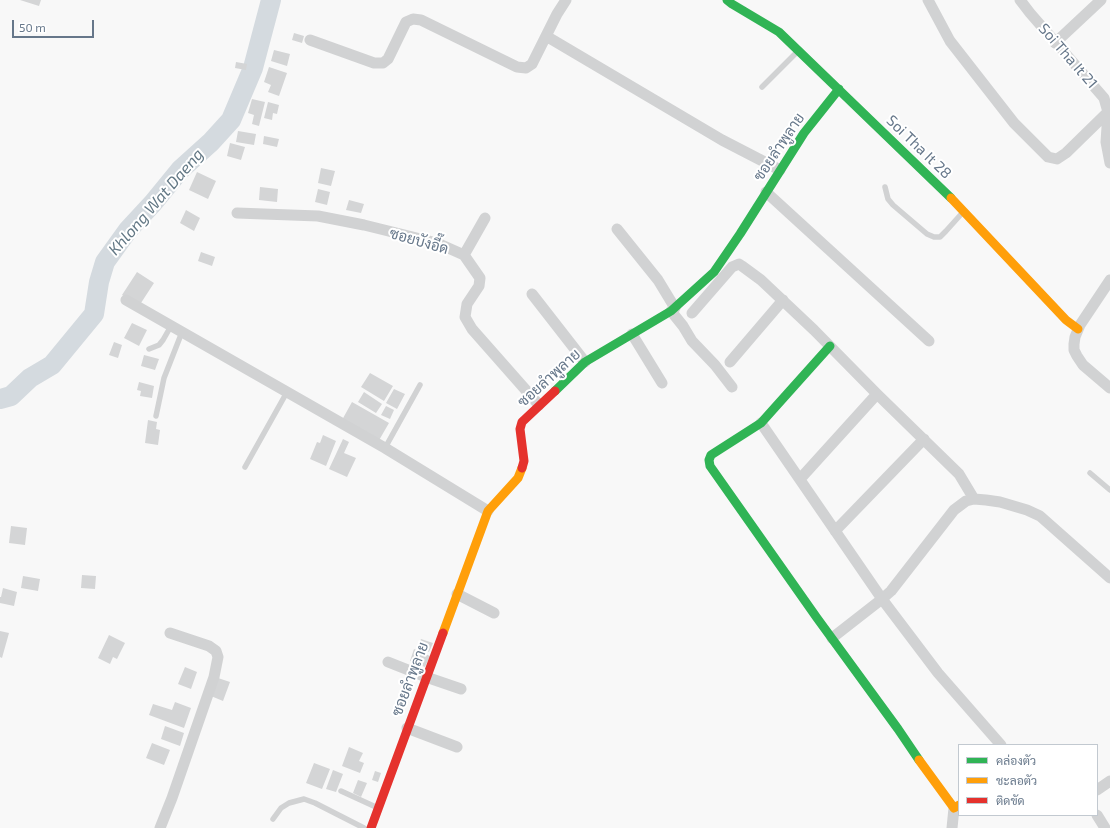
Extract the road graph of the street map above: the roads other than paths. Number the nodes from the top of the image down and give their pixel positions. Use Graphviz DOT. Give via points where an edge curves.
graph roads {
  1 [pos="566,0"];
  2 [pos="727,0"];
  3 [pos="928,0"];
  4 [pos="1020,0"];
  5 [pos="1101,0"];
  6 [pos="546,36"];
  7 [pos="310,40"];
  8 [pos="1055,42"];
  9 [pos="798,50"];
  10 [pos="762,87"];
  11 [pos="839,89"];
  12 [pos="1107,99"];
  13 [pos="1108,112"];
  14 [pos="1110,163"];
  15 [pos="780,170"];
  16 [pos="885,187"];
  17 [pos="766,192"];
  18 [pos="964,211"];
  19 [pos="237,213"];
  20 [pos="485,218"];
  21 [pos="617,229"];
  22 [pos="464,255"];
  23 [pos="1110,280"];
  24 [pos="532,294"];
  25 [pos="126,300"];
  26 [pos="783,300"];
  27 [pos="673,309"];
  28 [pos="692,313"];
  29 [pos="171,326"];
  30 [pos="1078,329"];
  31 [pos="182,332"];
  32 [pos="632,334"];
  33 [pos="929,341"];
  34 [pos="830,346"];
  35 [pos="149,349"];
  36 [pos="585,362"];
  37 [pos="730,362"];
  38 [pos="662,383"];
  39 [pos="420,385"];
  40 [pos="732,387"];
  41 [pos="1110,388"];
  42 [pos="287,392"];
  43 [pos="877,394"];
  44 [pos="539,405"];
  45 [pos="156,416"];
  46 [pos="761,423"];
  47 [pos="924,440"];
  48 [pos="385,448"];
  49 [pos="244,467"];
  50 [pos="1090,473"];
  51 [pos="800,480"];
  52 [pos="1110,490"];
  53 [pos="974,499"];
  54 [pos="488,511"];
  55 [pos="835,531"];
  56 [pos="1110,578"];
  57 [pos="457,594"];
  58 [pos="882,599"];
  59 [pos="494,613"];
  60 [pos="170,633"];
  61 [pos="832,638"];
  62 [pos="388,662"];
  63 [pos="426,677"];
  64 [pos="461,689"];
  65 [pos="407,728"];
  66 [pos="1000,744"];
  67 [pos="458,747"];
  68 [pos="1110,781"];
  69 [pos="1098,789"];
  70 [pos="342,792"];
  71 [pos="956,806"];
  72 [pos="379,808"];
  73 [pos="1098,816"];
  74 [pos="273,818"];
  75 [pos="160,828"];
  76 [pos="364,828"];
  77 [pos="371,828"];
  78 [pos="952,828"];
  79 [pos="1105,828"];
  1 -- 6 [label="street"];
  2 -- 9 [label="street, Soi Tha It 28" via="779,32"];
  3 -- 13 [label="street" via="950,41 1014,123 1048,157 1057,159 1066,153"];
  4 -- 8 [label="street, Soi Tha It 21"];
  5 -- 8 [label="street"];
  6 -- 7 [label="street" via="532,64 526,68 517,68 413,18 406,22 388,59 382,63 374,63"];
  6 -- 15 [label="street" via="722,140"];
  8 -- 12 [label="street, Soi Tha It 21"];
  9 -- 10 [label="lane"];
  9 -- 11 [label="street, Soi Tha It 28"];
  11 -- 15 [label="street, ซอยลำพูลาย" via="804,133"];
  11 -- 18 [label="street, Soi Tha It 28"];
  12 -- 13 [label="street, Soi Tha It 21"];
  13 -- 14 [label="street, Soi Tha It 21" via="1106,142"];
  15 -- 17 [label="street, ซอยลำพูลาย"];
  16 -- 18 [label="lane" via="888,199 893,205 934,237 940,237"];
  17 -- 27 [label="street, ซอยลำพูลาย" via="714,272"];
  17 -- 33 [label="street"];
  18 -- 30 [label="street, Soi Tha It 28" via="1066,320"];
  19 -- 22 [label="street, ซอยบังอี๊ด" via="318,216 437,243"];
  20 -- 22 [label="street"];
  21 -- 27 [label="street" via="658,280"];
  22 -- 44 [label="street, ซอยบังอี๊ด" via="480,278 479,286 467,304 465,317 472,329"];
  23 -- 30 [label="street"];
  24 -- 36 [label="street"];
  25 -- 29 [label="street"];
  26 -- 28 [label="street" via="739,264 732,267"];
  26 -- 34 [label="street"];
  26 -- 37 [label="street"];
  27 -- 32 [label="street, ซอยลำพูลาย"];
  27 -- 40 [label="street" via="692,341"];
  29 -- 31 [label="street"];
  29 -- 35 [label="lane" via="164,340"];
  30 -- 41 [label="street" via="1074,344 1076,356"];
  31 -- 42 [label="street"];
  31 -- 45 [label="lane" via="164,378"];
  32 -- 36 [label="street, ซอยลำพูลาย"];
  32 -- 38 [label="street"];
  34 -- 43 [label="street"];
  34 -- 46 [label="street"];
  36 -- 44 [label="street, ซอยลำพูลาย"];
  39 -- 48 [label="lane"];
  42 -- 48 [label="street"];
  42 -- 49 [label="lane"];
  43 -- 47 [label="street"];
  43 -- 51 [label="street"];
  44 -- 54 [label="street, ซอยลำพูลาย" via="522,422 520,429 524,461 518,478"];
  46 -- 51 [label="street"];
  46 -- 61 [label="street" via="711,455 710,466"];
  47 -- 53 [label="street" via="959,474"];
  47 -- 55 [label="street"];
  48 -- 54 [label="street"];
  50 -- 52 [label="lane"];
  51 -- 55 [label="street"];
  53 -- 56 [label="street" via="1000,502 1040,516"];
  53 -- 58 [label="street" via="966,501 954,510"];
  54 -- 57 [label="street, ซอยลำพูลาย"];
  55 -- 58 [label="street"];
  57 -- 59 [label="street"];
  57 -- 63 [label="street, ซอยลำพูลาย"];
  58 -- 61 [label="street"];
  58 -- 66 [label="street" via="938,672"];
  60 -- 75 [label="street" via="209,646 216,651 218,658 214,676"];
  61 -- 71 [label="street" via="923,766"];
  62 -- 63 [label="street"];
  63 -- 64 [label="street"];
  63 -- 65 [label="street, ซอยลำพูลาย"];
  65 -- 67 [label="street"];
  65 -- 72 [label="street, ซอยลำพูลาย"];
  68 -- 69 [label="street"];
  70 -- 72 [label="lane"];
  71 -- 78 [label="street"];
  72 -- 77 [label="street, ซอยลำพูลาย"];
  73 -- 79 [label="street"];
  74 -- 76 [label="lane" via="285,805 304,799"];
}
